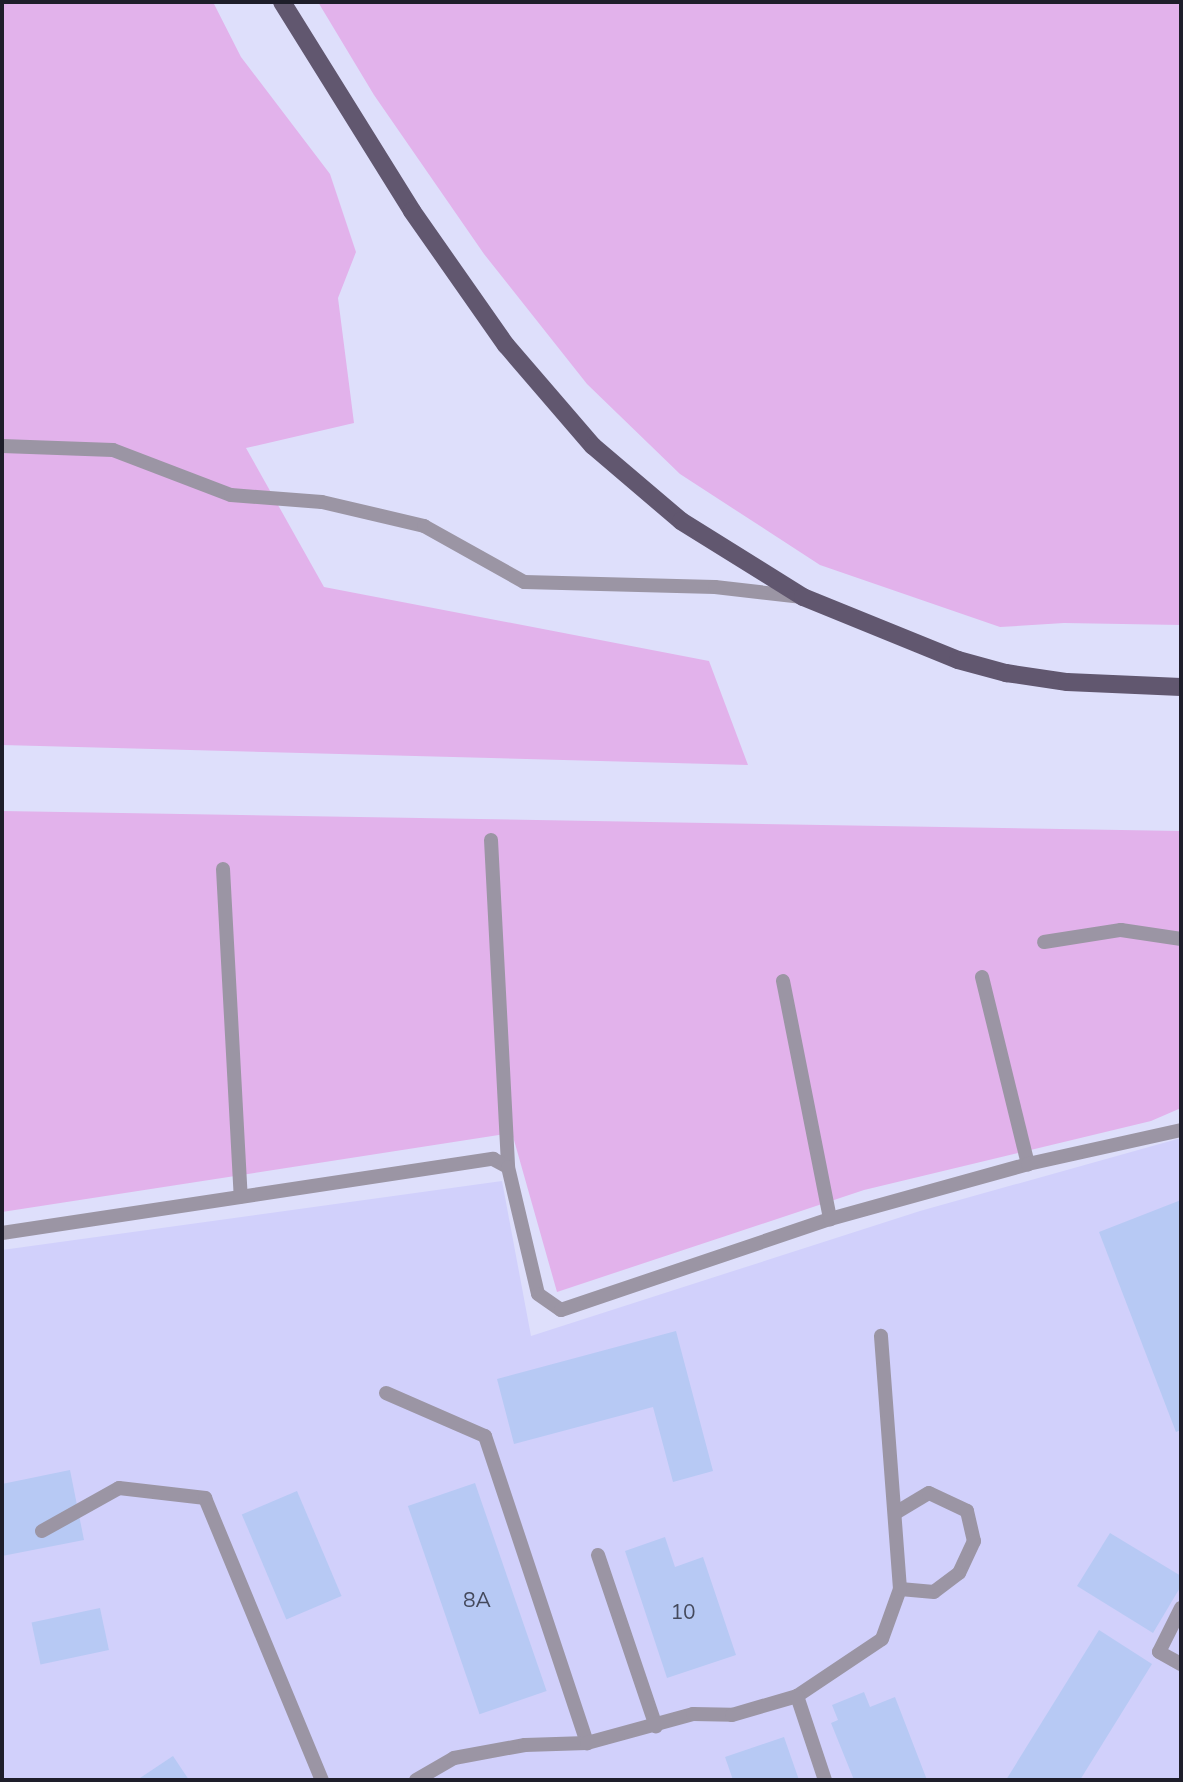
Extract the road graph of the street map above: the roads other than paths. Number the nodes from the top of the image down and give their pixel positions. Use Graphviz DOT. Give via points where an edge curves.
graph roads {
  1 [pos="282,2"];
  2 [pos="2,446"];
  3 [pos="803,597"];
  4 [pos="1181,687"];
  5 [pos="491,840"];
  6 [pos="223,870"];
  7 [pos="1181,939"];
  8 [pos="1044,942"];
  9 [pos="982,977"];
  10 [pos="783,981"];
  11 [pos="1181,1130"];
  12 [pos="1028,1164"];
  13 [pos="508,1167"];
  14 [pos="241,1197"];
  15 [pos="830,1219"];
  16 [pos="2,1233"];
  17 [pos="881,1336"];
  18 [pos="386,1393"];
  19 [pos="897,1512"];
  20 [pos="42,1531"];
  21 [pos="598,1556"];
  22 [pos="900,1589"];
  23 [pos="1181,1608"];
  24 [pos="1181,1664"];
  25 [pos="797,1696"];
  26 [pos="656,1726"];
  27 [pos="587,1743"];
  28 [pos="322,1780"];
  29 [pos="416,1780"];
  30 [pos="825,1780"];
  1 -- 3 [label="main road" via="412,211 506,345 593,446 681,521"];
  2 -- 3 [label="lane" via="113,450 231,495 322,502 424,526 524,582 715,587"];
  3 -- 4 [label="main road" via="907,642 1006,673 1116,686"];
  5 -- 13 [label="lane"];
  6 -- 14 [label="lane"];
  7 -- 8 [label="lane" via="1121,930"];
  9 -- 12 [label="lane"];
  10 -- 15 [label="lane"];
  11 -- 12 [label="lane"];
  12 -- 15 [label="lane"];
  13 -- 14 [label="lane" via="492,1159"];
  13 -- 15 [label="lane" via="538,1294 561,1310"];
  14 -- 16 [label="lane"];
  17 -- 19 [label="lane"];
  18 -- 27 [label="lane" via="485,1436"];
  19 -- 22 [label="lane"];
  19 -- 22 [label="lane" via="929,1493 967,1511 974,1541 959,1573 934,1592"];
  20 -- 28 [label="lane" via="119,1488 205,1498"];
  21 -- 26 [label="lane"];
  22 -- 25 [label="lane" via="882,1639"];
  23 -- 24 [label="lane" via="1159,1652"];
  25 -- 26 [label="lane" via="732,1715 693,1714"];
  25 -- 30 [label="lane"];
  26 -- 27 [label="lane"];
  27 -- 29 [label="lane" via="525,1745 454,1758"];
}
